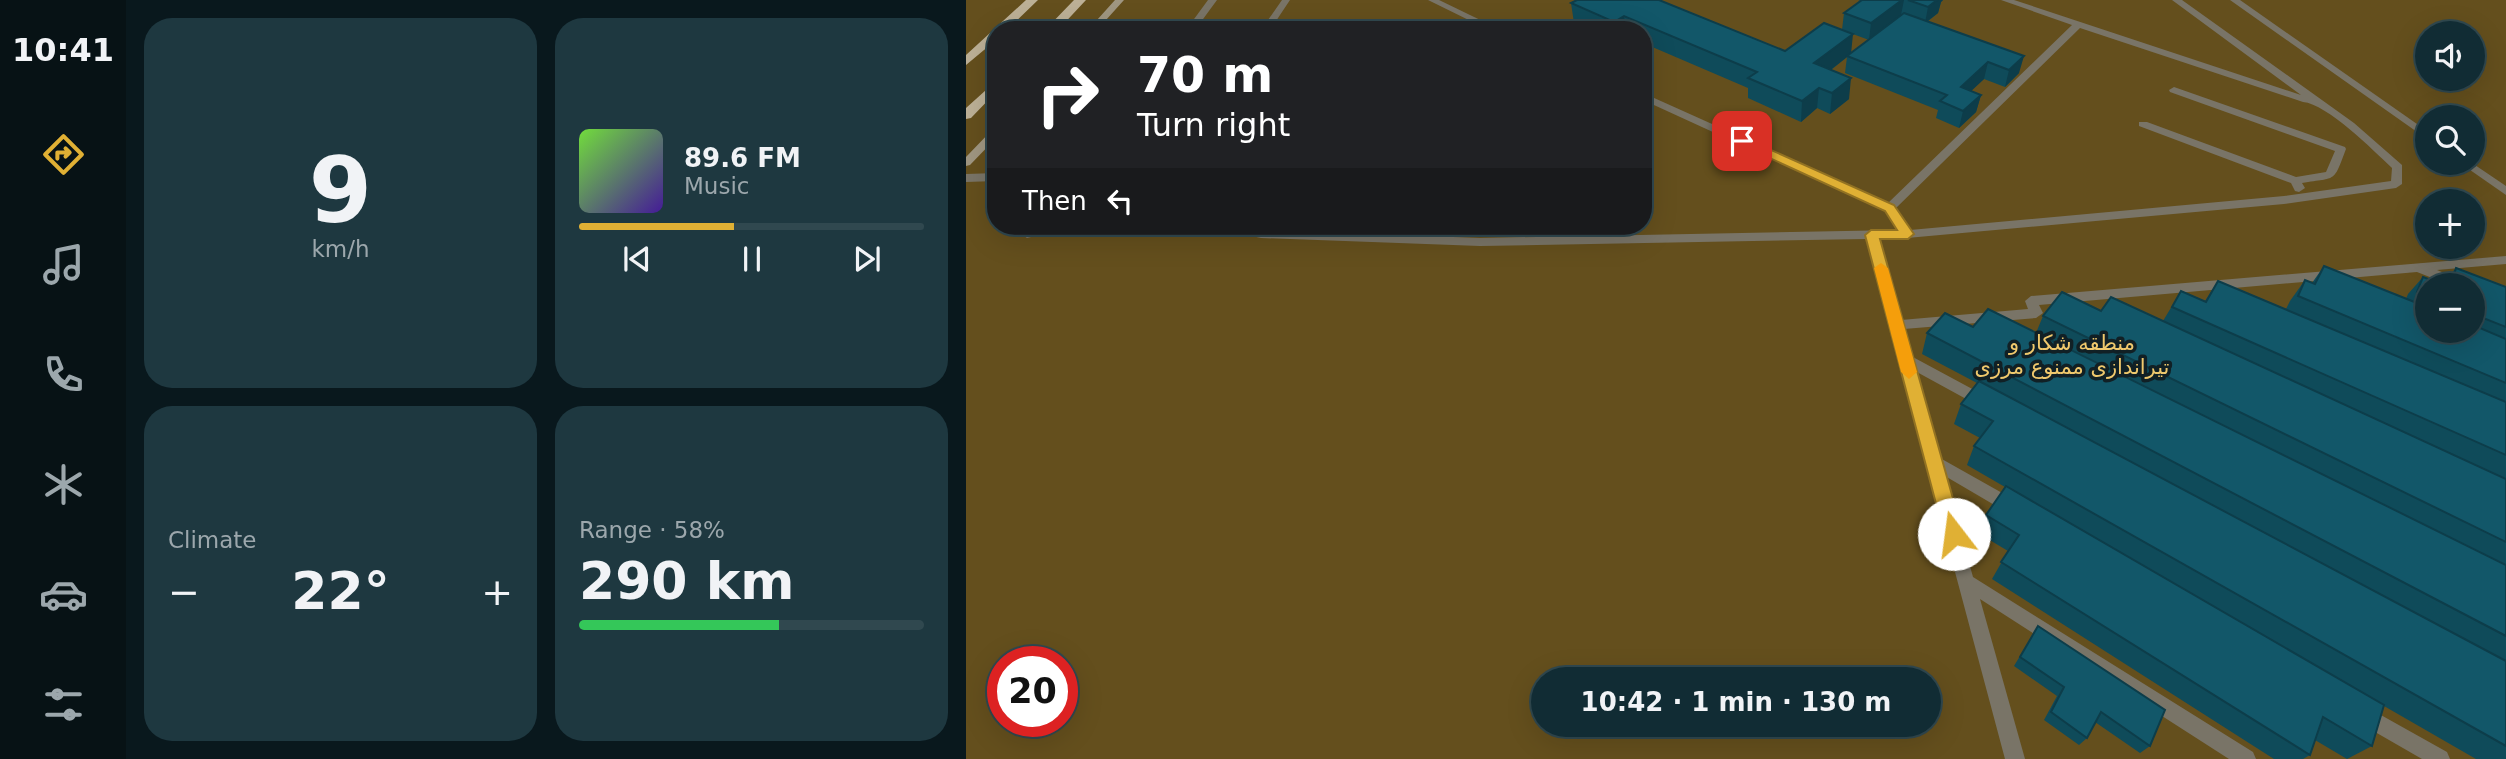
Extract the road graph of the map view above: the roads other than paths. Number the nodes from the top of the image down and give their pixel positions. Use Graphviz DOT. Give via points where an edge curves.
graph roads {
  1 [pos="1032,0"];
  2 [pos="1080,0"];
  3 [pos="1120,0"];
  4 [pos="1213,0"];
  5 [pos="1286,0"];
  6 [pos="1432,0"];
  7 [pos="2005,0"];
  8 [pos="2176,0"];
  9 [pos="2234,0"];
  10 [pos="1010,21"];
  11 [pos="1060,21"];
  12 [pos="1100,21"];
  13 [pos="1197,21"];
  14 [pos="1271,21"];
  15 [pos="1478,21"];
  16 [pos="2079,24"];
  17 [pos="987,42"];
  18 [pos="966,61"];
  19 [pos="2174,90"];
  20 [pos="987,94"];
  21 [pos="1652,100"];
  22 [pos="2322,105"];
  23 [pos="966,115"];
  24 [pos="2143,124"];
  25 [pos="2415,128"];
  26 [pos="987,141"];
  27 [pos="966,163"];
  28 [pos="2483,175"];
  29 [pos="987,177"];
  30 [pos="966,178"];
  31 [pos="2295,181"];
  32 [pos="2506,191"];
  33 [pos="2306,197"];
  34 [pos="1889,208"];
  35 [pos="1908,234"];
  36 [pos="1288,235"];
  37 [pos="1871,235"];
  38 [pos="2506,260"];
  39 [pos="2417,267"];
  40 [pos="2432,273"];
  41 [pos="2303,278"];
  42 [pos="2188,288"];
  43 [pos="2328,288"];
  44 [pos="2076,298"];
  45 [pos="2214,299"];
  46 [pos="2101,309"];
  47 [pos="1973,318"];
  48 [pos="1896,325"];
  49 [pos="1998,331"];
  50 [pos="1906,360"];
  51 [pos="2004,412"];
  52 [pos="1934,462"];
  53 [pos="2030,518"];
  54 [pos="1967,582"];
  55 [pos="2344,702"];
  56 [pos="2015,759"];
  57 [pos="2246,759"];
  58 [pos="2441,759"];
  1 -- 10 [label="main road"];
  2 -- 11 [label="main road"];
  3 -- 12 [label="main road"];
  4 -- 13 [label="lane"];
  5 -- 14 [label="lane"];
  6 -- 15 [label="lane"];
  7 -- 16 [label="lane"];
  8 -- 22 [label="lane"];
  9 -- 25 [label="lane"];
  16 -- 22 [label="lane"];
  16 -- 34 [label="lane"];
  17 -- 18 [label="main road"];
  19 -- 31 [label="lane" via="2341,149 2331,175"];
  20 -- 23 [label="main road"];
  21 -- 34 [label="lane"];
  22 -- 33 [label="lane" via="2398,167 2396,184"];
  24 -- 31 [label="lane"];
  26 -- 27 [label="main road"];
  28 -- 32 [label="lane"];
  29 -- 30 [label="lane"];
  31 -- 33 [label="lane"];
  33 -- 35 [label="lane"];
  34 -- 35 [label="lane"];
  35 -- 37 [label="lane"];
  36 -- 37 [label="lane" via="1480,242"];
  37 -- 48 [label="lane"];
  38 -- 39 [label="lane"];
  39 -- 40 [label="lane"];
  39 -- 41 [label="lane"];
  41 -- 42 [label="lane"];
  41 -- 43 [label="lane"];
  42 -- 44 [label="lane"];
  42 -- 45 [label="lane"];
  44 -- 46 [label="lane"];
  44 -- 47 [label="lane" via="2031,301 2036,313"];
  47 -- 48 [label="lane"];
  47 -- 49 [label="lane"];
  48 -- 50 [label="lane"];
  50 -- 51 [label="lane"];
  50 -- 52 [label="lane"];
  52 -- 53 [label="lane"];
  52 -- 54 [label="lane"];
  54 -- 56 [label="lane"];
  54 -- 57 [label="lane"];
  55 -- 58 [label="lane"];
}
